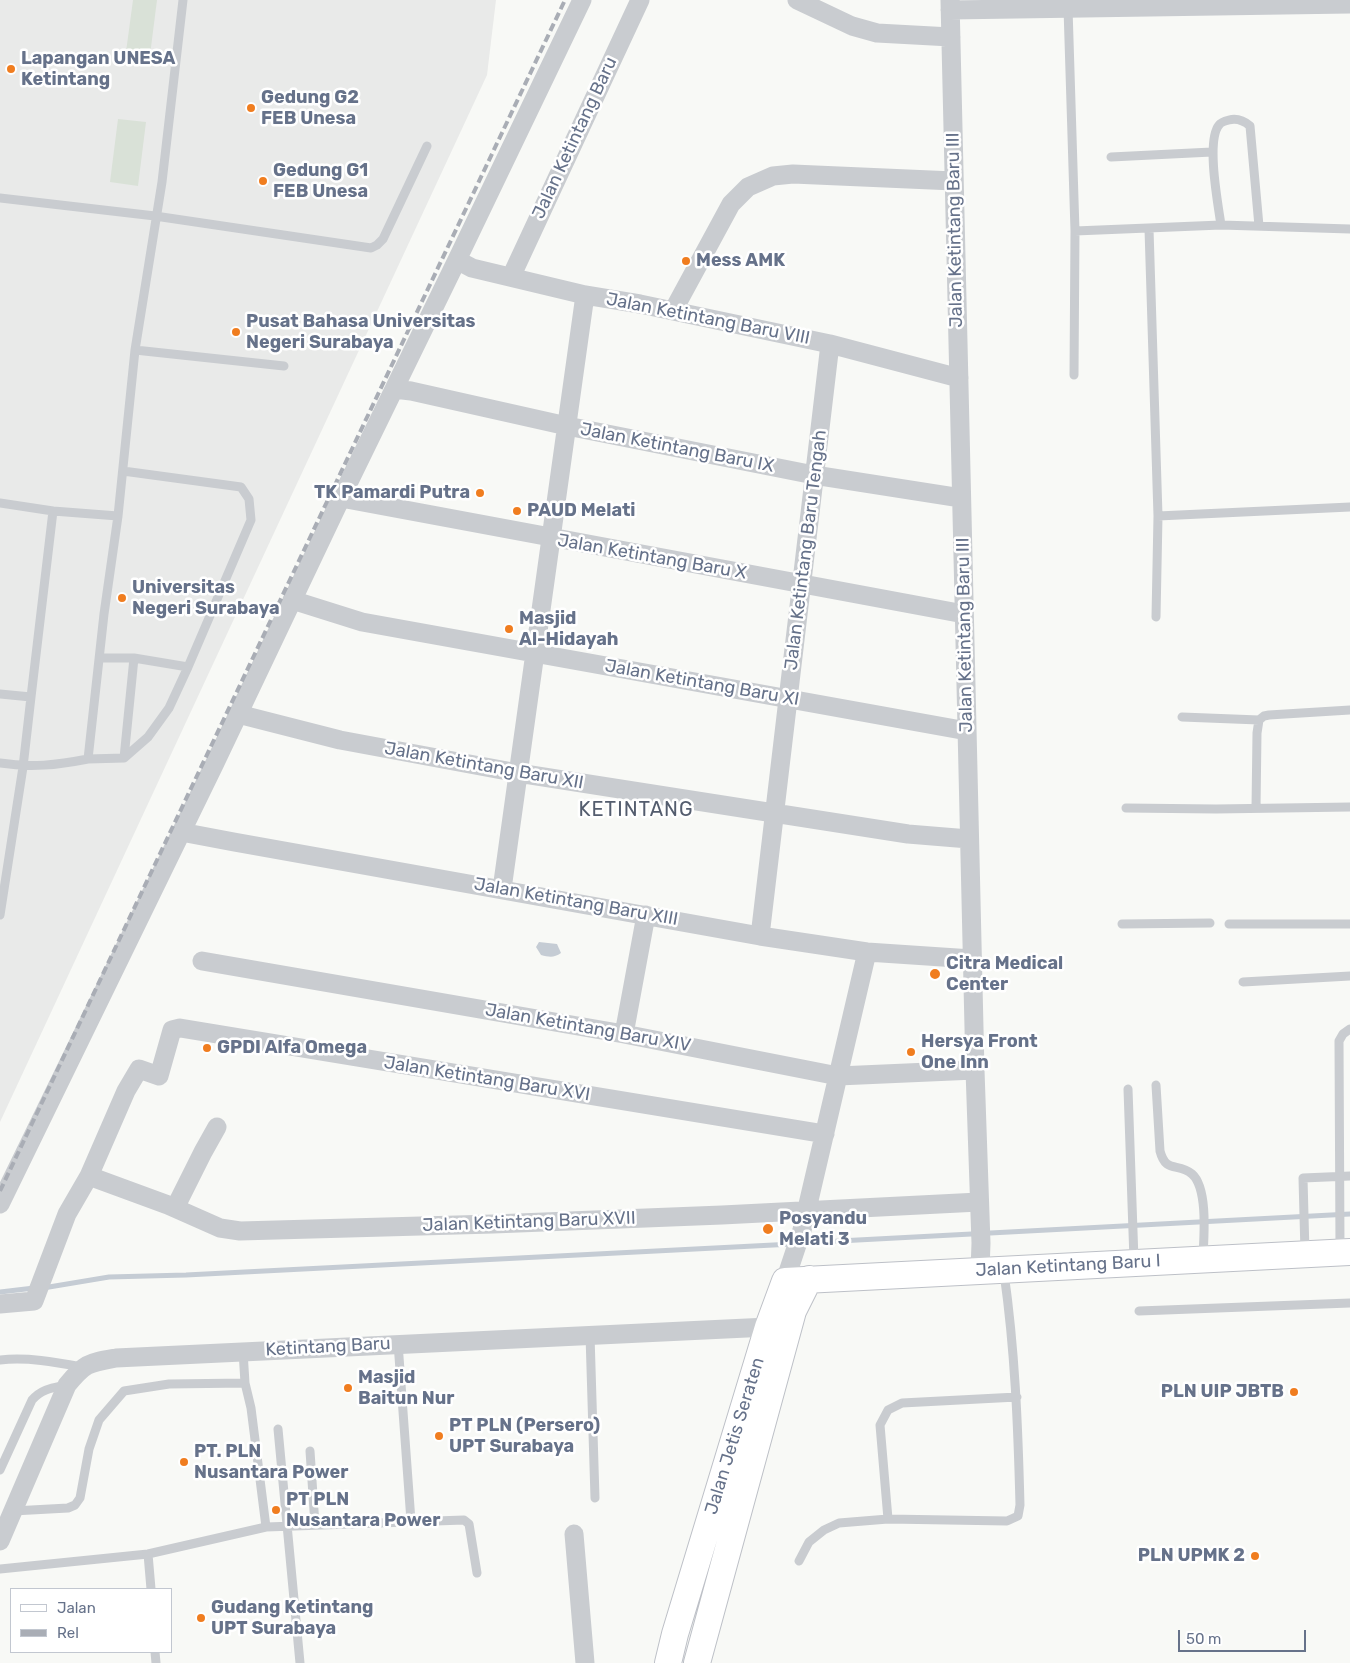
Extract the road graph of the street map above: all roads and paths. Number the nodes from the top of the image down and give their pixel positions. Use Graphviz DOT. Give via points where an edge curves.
graph roads {
  1 [pos="182,0"];
  2 [pos="582,0"];
  3 [pos="640,0"];
  4 [pos="797,0"];
  5 [pos="1350,4"];
  6 [pos="950,5"];
  7 [pos="1068,8"];
  8 [pos="951,37"];
  9 [pos="427,146"];
  10 [pos="1212,152"];
  11 [pos="1111,157"];
  12 [pos="954,181"];
  13 [pos="0,198"];
  14 [pos="155,216"];
  15 [pos="1221,225"];
  16 [pos="1259,226"];
  17 [pos="1350,228"];
  18 [pos="1149,229"];
  19 [pos="1075,231"];
  20 [pos="457,260"];
  21 [pos="511,277"];
  22 [pos="585,295"];
  23 [pos="673,311"];
  24 [pos="830,344"];
  25 [pos="135,350"];
  26 [pos="284,366"];
  27 [pos="1074,375"];
  28 [pos="958,378"];
  29 [pos="394,389"];
  30 [pos="567,426"];
  31 [pos="123,471"];
  32 [pos="814,475"];
  33 [pos="341,498"];
  34 [pos="961,498"];
  35 [pos="0,503"];
  36 [pos="1350,508"];
  37 [pos="53,510"];
  38 [pos="118,516"];
  39 [pos="1158,516"];
  40 [pos="551,538"];
  41 [pos="802,584"];
  42 [pos="292,600"];
  43 [pos="964,614"];
  44 [pos="1156,617"];
  45 [pos="535,653"];
  46 [pos="100,658"];
  47 [pos="134,658"];
  48 [pos="188,668"];
  49 [pos="0,694"];
  50 [pos="31,697"];
  51 [pos="788,698"];
  52 [pos="1350,710"];
  53 [pos="238,714"];
  54 [pos="1182,717"];
  55 [pos="1259,720"];
  56 [pos="967,731"];
  57 [pos="124,758"];
  58 [pos="88,759"];
  59 [pos="0,764"];
  60 [pos="23,767"];
  61 [pos="518,773"];
  62 [pos="1350,807"];
  63 [pos="1126,808"];
  64 [pos="1256,808"];
  65 [pos="774,813"];
  66 [pos="181,832"];
  67 [pos="969,839"];
  68 [pos="502,889"];
  69 [pos="0,915"];
  70 [pos="646,915"];
  71 [pos="1210,923"];
  72 [pos="1122,924"];
  73 [pos="1229,924"];
  74 [pos="1350,924"];
  75 [pos="760,936"];
  76 [pos="867,952"];
  77 [pos="972,958"];
  78 [pos="202,961"];
  79 [pos="1350,976"];
  80 [pos="1243,982"];
  81 [pos="1350,1029"];
  82 [pos="624,1034"];
  83 [pos="975,1070"];
  84 [pos="838,1076"];
  85 [pos="1156,1085"];
  86 [pos="1128,1089"];
  87 [pos="218,1127"];
  88 [pos="825,1134"];
  89 [pos="89,1176"];
  90 [pos="1339,1176"];
  91 [pos="1350,1176"];
  92 [pos="0,1204"];
  93 [pos="175,1208"];
  94 [pos="980,1210"];
  95 [pos="807,1211"];
  96 [pos="1304,1243"];
  97 [pos="1203,1248"];
  98 [pos="1345,1252"];
  99 [pos="1134,1263"];
  100 [pos="992,1270"];
  101 [pos="794,1276"];
  102 [pos="1350,1303"];
  103 [pos="0,1304"];
  104 [pos="1139,1311"];
  105 [pos="768,1327"];
  106 [pos="590,1335"];
  107 [pos="398,1343"];
  108 [pos="243,1352"];
  109 [pos="3,1360"];
  110 [pos="82,1367"];
  111 [pos="0,1371"];
  112 [pos="245,1382"];
  113 [pos="67,1385"];
  114 [pos="1017,1398"];
  115 [pos="278,1429"];
  116 [pos="310,1451"];
  117 [pos="0,1470"];
  118 [pos="596,1498"];
  119 [pos="12,1511"];
  120 [pos="888,1519"];
  121 [pos="411,1521"];
  122 [pos="315,1525"];
  123 [pos="266,1527"];
  124 [pos="288,1527"];
  125 [pos="574,1534"];
  126 [pos="0,1541"];
  127 [pos="148,1554"];
  128 [pos="799,1561"];
  129 [pos="0,1569"];
  130 [pos="477,1573"];
  131 [pos="151,1588"];
  132 [pos="300,1663"];
  133 [pos="585,1663"];
  134 [pos="668,1663"];
  135 [pos="697,1663"];
  1 -- 14 [label="lane" via="162,182"];
  2 -- 20 [label="street"];
  3 -- 21 [label="street, Jalan Ketintang Baru"];
  4 -- 8 [label="street" via="852,26 876,33"];
  5 -- 7 [label="street"];
  6 -- 7 [label="street"];
  6 -- 8 [label="street, Jalan Ketintang Baru III"];
  7 -- 19 [label="lane"];
  8 -- 12 [label="street, Jalan Ketintang Baru III"];
  9 -- 14 [label="lane" via="382,239 371,248"];
  10 -- 11 [label="lane"];
  10 -- 15 [label="lane"];
  10 -- 16 [label="lane" via="1216,129 1223,122 1243,120 1250,126"];
  12 -- 23 [label="street" via="793,174 772,176 748,187 731,204"];
  12 -- 28 [label="street, Jalan Ketintang Baru III"];
  13 -- 14 [label="lane"];
  14 -- 25 [label="lane"];
  15 -- 16 [label="lane"];
  15 -- 18 [label="lane"];
  16 -- 17 [label="lane"];
  18 -- 19 [label="lane"];
  18 -- 39 [label="lane"];
  19 -- 27 [label="lane"];
  20 -- 21 [label="street, Jalan Ketintang Baru VIII" via="472,268"];
  20 -- 29 [label="street"];
  21 -- 22 [label="street, Jalan Ketintang Baru VIII"];
  22 -- 23 [label="street, Jalan Ketintang Baru VIII"];
  22 -- 30 [label="street"];
  23 -- 24 [label="street, Jalan Ketintang Baru VIII"];
  24 -- 28 [label="street, Jalan Ketintang Baru VIII"];
  24 -- 32 [label="street, Jalan Ketintang Baru Tengah"];
  25 -- 26 [label="lane"];
  25 -- 31 [label="lane"];
  28 -- 34 [label="street, Jalan Ketintang Baru III"];
  29 -- 30 [label="street, Jalan Ketintang Baru IX"];
  29 -- 33 [label="street"];
  30 -- 32 [label="street, Jalan Ketintang Baru IX"];
  30 -- 40 [label="street"];
  31 -- 38 [label="lane"];
  31 -- 48 [label="lane" via="242,487 249,499 251,520"];
  32 -- 34 [label="street, Jalan Ketintang Baru IX"];
  32 -- 41 [label="street, Jalan Ketintang Baru Tengah"];
  33 -- 40 [label="street, Jalan Ketintang Baru X"];
  33 -- 42 [label="street"];
  34 -- 43 [label="street, Jalan Ketintang Baru III"];
  35 -- 37 [label="lane"];
  36 -- 39 [label="lane"];
  37 -- 38 [label="lane"];
  37 -- 50 [label="lane"];
  38 -- 46 [label="lane"];
  39 -- 44 [label="lane"];
  40 -- 41 [label="street, Jalan Ketintang Baru X"];
  40 -- 45 [label="street"];
  41 -- 43 [label="street, Jalan Ketintang Baru X"];
  41 -- 51 [label="street, Jalan Ketintang Baru Tengah"];
  42 -- 45 [label="street, Jalan Ketintang Baru XI" via="362,622"];
  42 -- 53 [label="street"];
  43 -- 56 [label="street, Jalan Ketintang Baru III"];
  45 -- 51 [label="street, Jalan Ketintang Baru XI"];
  45 -- 61 [label="street"];
  46 -- 47 [label="lane"];
  46 -- 58 [label="lane"];
  47 -- 48 [label="lane"];
  47 -- 57 [label="lane"];
  48 -- 57 [label="lane" via="169,708 148,737"];
  49 -- 50 [label="lane"];
  50 -- 60 [label="lane"];
  51 -- 56 [label="street, Jalan Ketintang Baru XI"];
  51 -- 65 [label="street, Jalan Ketintang Baru Tengah"];
  52 -- 55 [label="lane" via="1269,715"];
  53 -- 61 [label="street, Jalan Ketintang Baru XII" via="340,740"];
  53 -- 66 [label="street"];
  54 -- 55 [label="lane"];
  55 -- 64 [label="lane"];
  56 -- 67 [label="street, Jalan Ketintang Baru III"];
  57 -- 58 [label="lane"];
  58 -- 60 [label="lane"];
  59 -- 60 [label="lane"];
  60 -- 69 [label="lane"];
  61 -- 65 [label="street, Jalan Ketintang Baru XII"];
  61 -- 68 [label="street"];
  62 -- 64 [label="lane"];
  63 -- 64 [label="lane"];
  65 -- 67 [label="street, Jalan Ketintang Baru XII" via="908,834"];
  65 -- 75 [label="street, Jalan Ketintang Baru Tengah"];
  66 -- 68 [label="street, Jalan Ketintang Baru XIII"];
  66 -- 92 [label="street"];
  67 -- 77 [label="street, Jalan Ketintang Baru III"];
  68 -- 70 [label="street, Jalan Ketintang Baru XIII"];
  70 -- 75 [label="street, Jalan Ketintang Baru XIII"];
  70 -- 82 [label="street"];
  71 -- 72 [label="lane"];
  73 -- 74 [label="lane"];
  75 -- 76 [label="street, Jalan Ketintang Baru XIII"];
  76 -- 77 [label="street, Jalan Ketintang Baru XIII"];
  76 -- 84 [label="street, Jalan Jetis Seraten"];
  77 -- 83 [label="street, Jalan Ketintang Baru III"];
  78 -- 82 [label="street, Jalan Ketintang Baru XIV"];
  79 -- 80 [label="lane"];
  81 -- 90 [label="lane" via="1339,1041"];
  82 -- 84 [label="street, Jalan Ketintang Baru XIV"];
  83 -- 84 [label="street, Jalan Ketintang Baru XIV"];
  83 -- 94 [label="street, Jalan Ketintang Baru III"];
  84 -- 88 [label="street, Jalan Jetis Seraten"];
  85 -- 97 [label="lane" via="1162,1160 1169,1166 1190,1172 1201,1188"];
  86 -- 99 [label="lane"];
  87 -- 93 [label="street"];
  88 -- 89 [label="street, Jalan Ketintang Baru XVI" via="180,1028 172,1030 159,1076 139,1069"];
  88 -- 95 [label="street, Jalan Jetis Seraten"];
  89 -- 93 [label="street, Jalan Ketintang Baru XVII"];
  89 -- 103 [label="street, Jalan Ketintang Baru XVI" via="67,1214 38,1293"];
  90 -- 91 [label="lane"];
  90 -- 96 [label="lane" via="1302,1178"];
  90 -- 98 [label="lane" via="1340,1223"];
  93 -- 95 [label="street, Jalan Ketintang Baru XVII" via="220,1228 240,1231"];
  94 -- 95 [label="street, Jalan Ketintang Baru XVII"];
  94 -- 100 [label="street, Jalan Ketintang Baru III" via="981,1243"];
  95 -- 101 [label="street, Jalan Jetis Seraten"];
  96 -- 97 [label="street, Jalan Ketintang Baru I"];
  96 -- 98 [label="street, Jalan Ketintang Baru I"];
  97 -- 99 [label="street, Jalan Ketintang Baru I"];
  99 -- 100 [label="street, Jalan Ketintang Baru I"];
  100 -- 101 [label="street, Jalan Ketintang Baru I"];
  100 -- 114 [label="lane" via="1010,1311"];
  101 -- 105 [label="street, Jalan Jetis Seraten"];
  101 -- 135 [label="street, Jalan Jetis Seraten" via="793,1312"];
  102 -- 104 [label="lane"];
  105 -- 106 [label="street, Ketintang Baru"];
  105 -- 134 [label="street, Jalan Jetis Seraten"];
  106 -- 107 [label="street, Ketintang Baru"];
  106 -- 118 [label="lane"];
  107 -- 108 [label="street, Ketintang Baru"];
  107 -- 121 [label="lane"];
  108 -- 110 [label="street, Ketintang Baru" via="116,1358"];
  108 -- 112 [label="lane"];
  109 -- 110 [label="lane"];
  109 -- 111 [label="lane"];
  110 -- 113 [label="street"];
  112 -- 119 [label="lane" via="169,1384 124,1391 99,1420 89,1449 80,1498 75,1505"];
  112 -- 123 [label="lane"];
  113 -- 117 [label="lane" via="46,1388 32,1400"];
  113 -- 119 [label="street"];
  114 -- 120 [label="lane" via="902,1403 888,1410 880,1425"];
  114 -- 120 [label="lane" via="1018,1516 1007,1521"];
  115 -- 124 [label="lane"];
  116 -- 122 [label="lane"];
  119 -- 126 [label="street"];
  120 -- 128 [label="lane" via="839,1523 824,1530 809,1542"];
  121 -- 122 [label="lane"];
  121 -- 130 [label="lane" via="466,1521"];
  122 -- 124 [label="lane"];
  123 -- 124 [label="lane"];
  123 -- 127 [label="lane"];
  124 -- 132 [label="lane"];
  125 -- 133 [label="street"];
  127 -- 129 [label="lane"];
  127 -- 131 [label="lane"];
}
